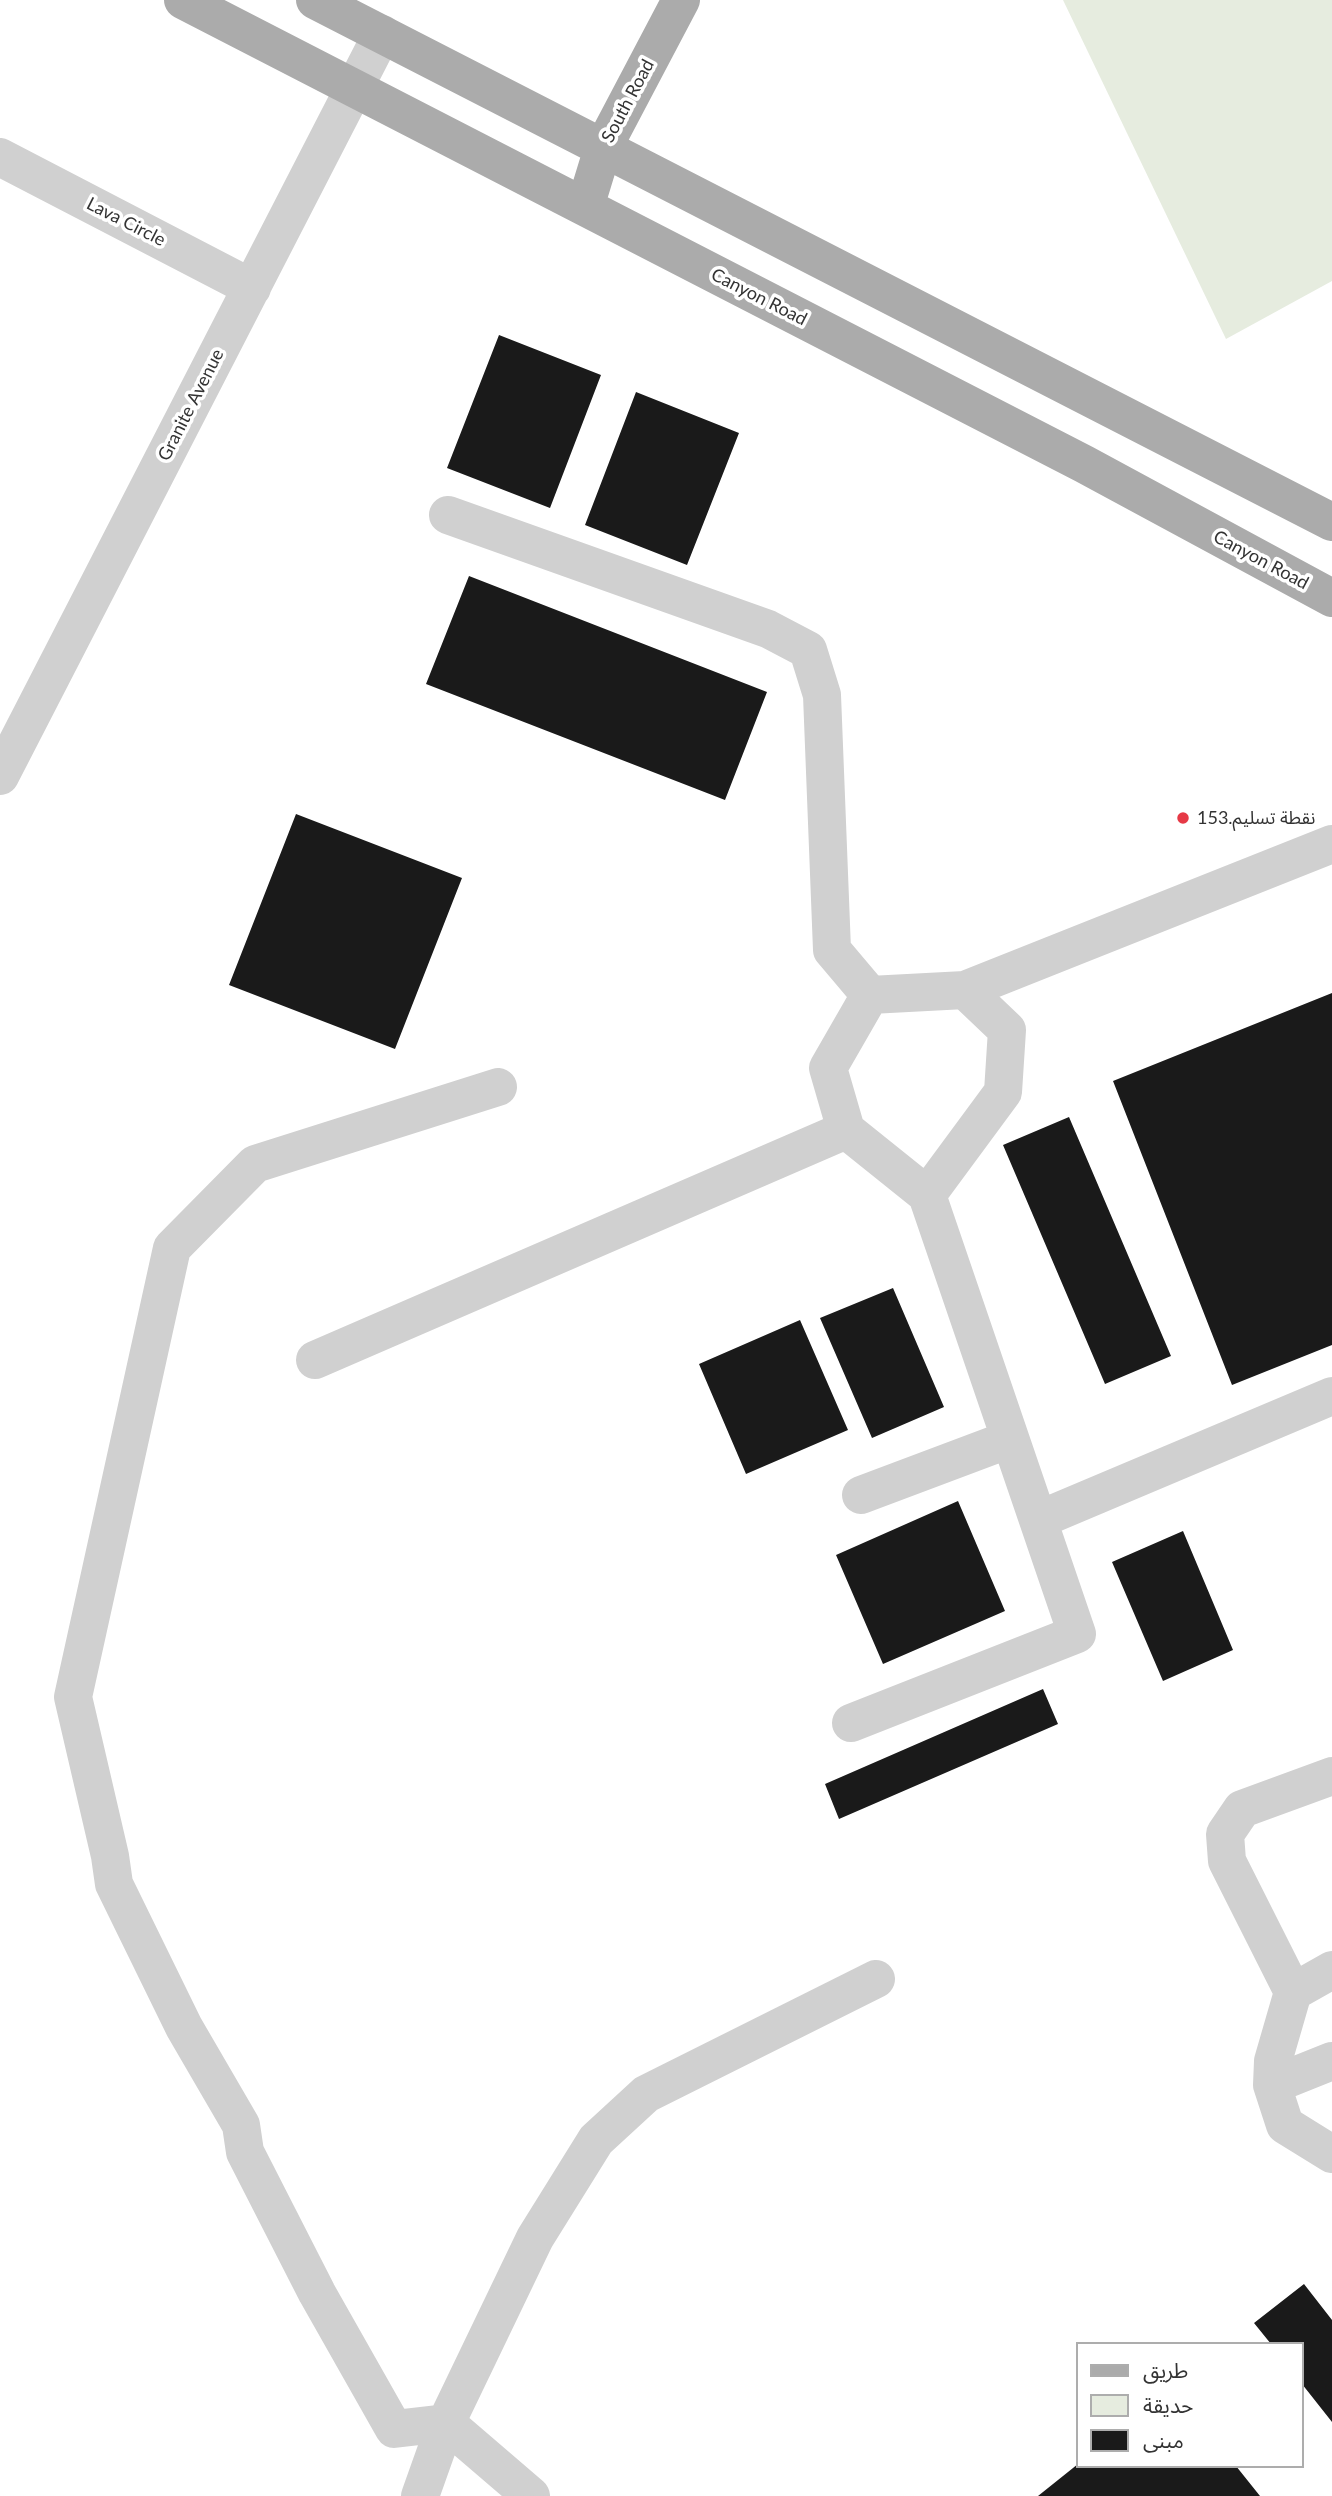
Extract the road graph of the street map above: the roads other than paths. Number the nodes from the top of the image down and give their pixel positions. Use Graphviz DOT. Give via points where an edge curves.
graph roads {
  1 [pos="183,0"];
  2 [pos="315,0"];
  3 [pos="681,0"];
  4 [pos="382,34"];
  5 [pos="355,88"];
  6 [pos="603,148"];
  7 [pos="0,157"];
  8 [pos="585,207"];
  9 [pos="251,288"];
  10 [pos="448,515"];
  11 [pos="1332,522"];
  12 [pos="1332,597"];
  13 [pos="0,776"];
  14 [pos="1332,844"];
  15 [pos="965,990"];
  16 [pos="870,995"];
  17 [pos="498,1087"];
  18 [pos="846,1130"];
  19 [pos="927,1195"];
  20 [pos="315,1360"];
  21 [pos="1332,1396"];
  22 [pos="1010,1439"];
  23 [pos="861,1495"];
  24 [pos="1038,1520"];
  25 [pos="851,1723"];
  26 [pos="1332,1776"];
  27 [pos="1332,1969"];
  28 [pos="876,1979"];
  29 [pos="1293,1992"];
  30 [pos="1332,2061"];
  31 [pos="1272,2085"];
  32 [pos="1332,2154"];
  33 [pos="446,2423"];
  34 [pos="420,2496"];
  35 [pos="530,2496"];
  1 -- 5 [label="main road, Canyon Road"];
  2 -- 4 [label="main road"];
  3 -- 6 [label="main road, South Road"];
  4 -- 5 [label="street, Granite Avenue"];
  4 -- 6 [label="main road"];
  5 -- 8 [label="main road, Canyon Road"];
  5 -- 9 [label="street, Granite Avenue"];
  6 -- 8 [label="main road, South Road"];
  6 -- 11 [label="main road"];
  7 -- 9 [label="street, Lava Circle"];
  8 -- 12 [label="main road, Canyon Road"];
  9 -- 13 [label="street, Granite Avenue"];
  10 -- 16 [label="street" via="768,629 808,650 822,695 832,950"];
  14 -- 15 [label="street"];
  15 -- 16 [label="street"];
  15 -- 19 [label="street" via="1007,1030 1003,1092"];
  16 -- 18 [label="street" via="828,1068"];
  17 -- 33 [label="street" via="255,1164 172,1248 73,1697 114,1884 184,2027 241,2125 245,2151 317,2292 394,2429"];
  18 -- 19 [label="street"];
  18 -- 20 [label="street"];
  19 -- 22 [label="street"];
  21 -- 24 [label="street"];
  22 -- 23 [label="street"];
  22 -- 24 [label="street"];
  24 -- 25 [label="street" via="1077,1634"];
  26 -- 29 [label="street" via="1242,1809 1225,1834 1227,1861"];
  27 -- 29 [label="street"];
  28 -- 33 [label="street" via="646,2094 596,2140 535,2238"];
  29 -- 31 [label="street" via="1273,2061"];
  30 -- 31 [label="street"];
  31 -- 32 [label="street" via="1285,2125"];
  33 -- 34 [label="street"];
  33 -- 35 [label="street"];
}
